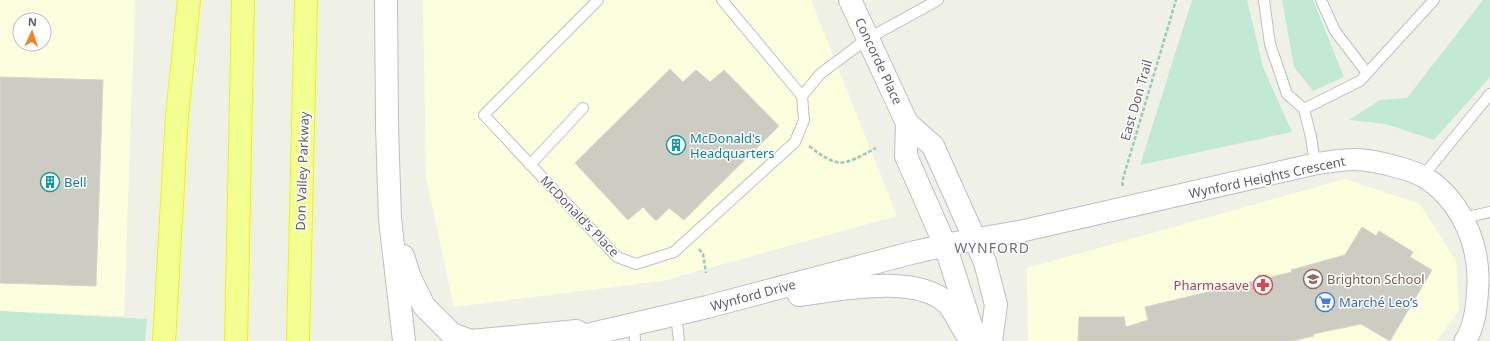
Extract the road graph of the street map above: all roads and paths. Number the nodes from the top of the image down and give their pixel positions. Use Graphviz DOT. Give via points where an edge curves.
graph roads {
  1 [pos="189,0"];
  2 [pos="243,0"];
  3 [pos="306,0"];
  4 [pos="386,0"];
  5 [pos="598,0"];
  6 [pos="722,0"];
  7 [pos="850,0"];
  8 [pos="938,0"];
  9 [pos="1176,0"];
  10 [pos="1264,0"];
  11 [pos="1320,0"];
  12 [pos="1434,0"];
  13 [pos="867,39"];
  14 [pos="1367,73"];
  15 [pos="1490,94"];
  16 [pos="802,96"];
  17 [pos="583,108"];
  18 [pos="1304,109"];
  19 [pos="907,123"];
  20 [pos="797,136"];
  21 [pos="876,148"];
  22 [pos="1315,164"];
  23 [pos="530,165"];
  24 [pos="1423,176"];
  25 [pos="1126,206"];
  26 [pos="1490,212"];
  27 [pos="1463,218"];
  28 [pos="390,219"];
  29 [pos="690,238"];
  30 [pos="975,239"];
  31 [pos="945,245"];
  32 [pos="1484,271"];
  33 [pos="706,273"];
  34 [pos="706,307"];
  35 [pos="676,314"];
  36 [pos="629,331"];
  37 [pos="164,341"];
  38 [pos="236,341"];
  39 [pos="298,341"];
  40 [pos="404,341"];
  41 [pos="561,341"];
  42 [pos="679,341"];
  43 [pos="970,341"];
  44 [pos="976,341"];
  45 [pos="991,341"];
  46 [pos="1465,341"];
  1 -- 37 [label="highway" via="177,116"];
  2 -- 38 [label="highway"];
  3 -- 39 [label="highway, Don Valley Parkway"];
  4 -- 28 [label="street"];
  5 -- 23 [label="lane, McDonald's Place" via="484,115"];
  6 -- 16 [label="lane"];
  7 -- 13 [label="street, Concorde Place"];
  8 -- 13 [label="lane"];
  9 -- 25 [label="path, East Don Trail" via="1122,182"];
  10 -- 18 [label="lane" via="1270,44 1286,94"];
  11 -- 14 [label="lane" via="1335,31"];
  12 -- 14 [label="lane"];
  13 -- 16 [label="lane" via="820,74"];
  13 -- 19 [label="street, Concorde Place"];
  14 -- 18 [label="lane" via="1360,81"];
  15 -- 24 [label="lane"];
  16 -- 20 [label="lane, McDonald's Place" via="804,120"];
  17 -- 23 [label="lane"];
  18 -- 22 [label="lane"];
  19 -- 30 [label="street, Concorde Place" via="933,146"];
  19 -- 31 [label="street, Concorde Place" via="906,156"];
  20 -- 21 [label="path" via="834,163 847,164"];
  20 -- 29 [label="lane, McDonald's Place" via="795,142"];
  22 -- 24 [label="street, Wynford Heights Crescent" via="1344,159 1363,160 1379,162"];
  22 -- 25 [label="street, Wynford Heights Crescent"];
  23 -- 29 [label="lane, McDonald's Place" via="617,257 636,264 674,252"];
  24 -- 27 [label="street, Wynford Heights Crescent" via="1442,192"];
  25 -- 30 [label="street, Wynford Heights Crescent"];
  26 -- 27 [label="lane"];
  27 -- 32 [label="street, Wynford Heights Crescent"];
  28 -- 36 [label="street" via="410,278 424,306 452,334 472,341"];
  28 -- 40 [label="street"];
  29 -- 33 [label="path" via="703,254"];
  30 -- 31 [label="street, Wynford Drive"];
  30 -- 45 [label="street" via="985,262 996,305"];
  31 -- 34 [label="street, Wynford Drive"];
  31 -- 44 [label="street"];
  32 -- 46 [label="street, Wynford Heights Crescent" via="1477,305"];
  34 -- 35 [label="street, Wynford Drive"];
  34 -- 43 [label="street" via="863,286 903,286 924,290 947,304"];
  35 -- 36 [label="street, Wynford Drive"];
  35 -- 42 [label="lane"];
  36 -- 41 [label="street, Wynford Drive"];
}
